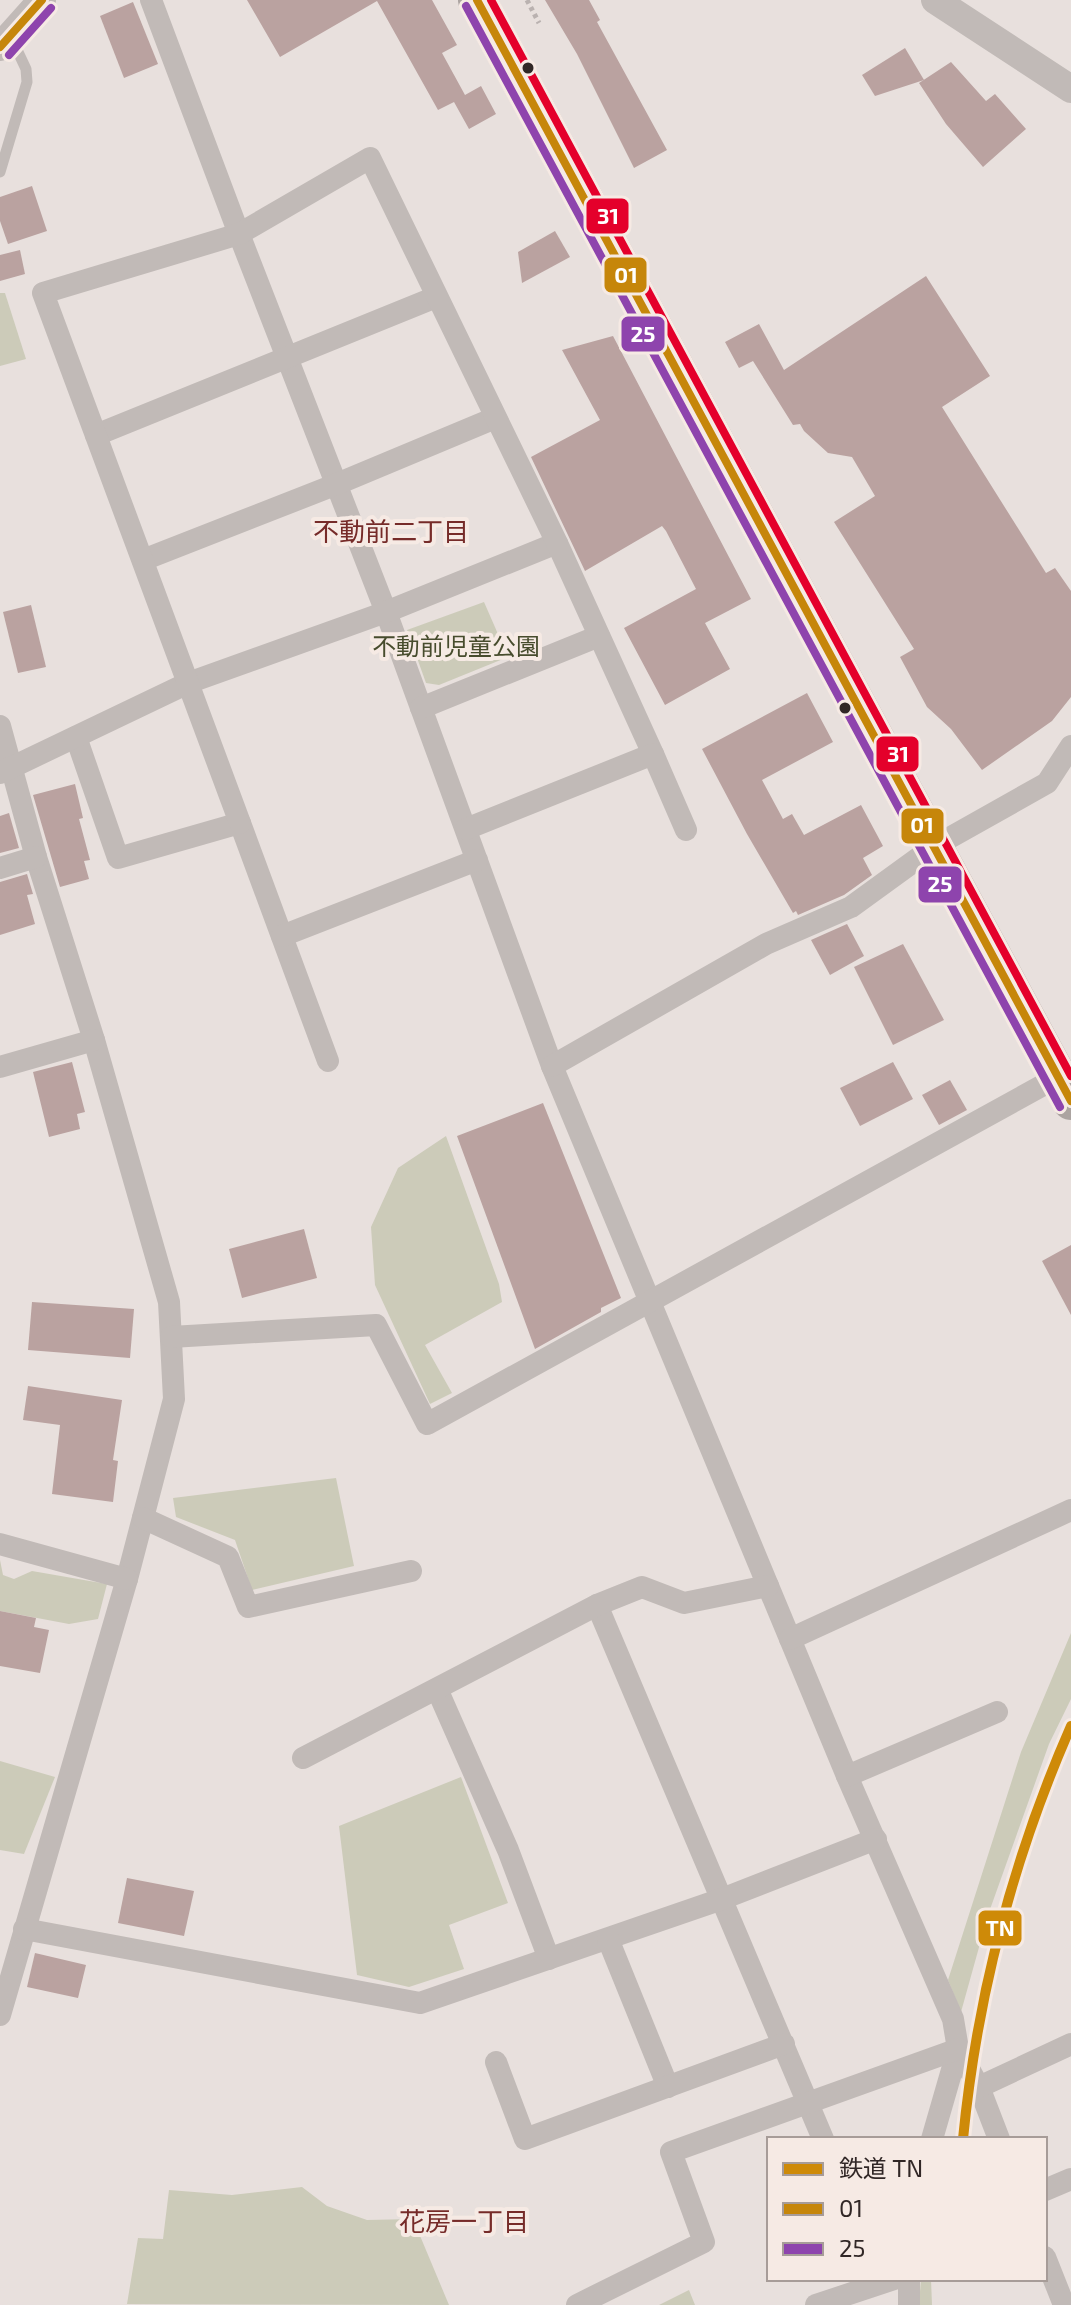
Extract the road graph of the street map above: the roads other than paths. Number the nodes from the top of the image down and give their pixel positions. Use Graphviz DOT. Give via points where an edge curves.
graph roads {
  1 [pos="42,0"];
  2 [pos="151,0"];
  3 [pos="477,0"];
  4 [pos="935,0"];
  5 [pos="5,42"];
  6 [pos="1071,89"];
  7 [pos="0,172"];
  8 [pos="239,234"];
  9 [pos="436,297"];
  10 [pos="289,358"];
  11 [pos="495,418"];
  12 [pos="96,435"];
  13 [pos="337,484"];
  14 [pos="557,543"];
  15 [pos="143,560"];
  16 [pos="386,612"];
  17 [pos="599,636"];
  18 [pos="188,683"];
  19 [pos="421,708"];
  20 [pos="0,726"];
  21 [pos="76,737"];
  22 [pos="1071,746"];
  23 [pos="653,754"];
  24 [pos="6,771"];
  25 [pos="240,823"];
  26 [pos="466,829"];
  27 [pos="686,830"];
  28 [pos="935,846"];
  29 [pos="36,857"];
  30 [pos="477,860"];
  31 [pos="0,868"];
  32 [pos="282,936"];
  33 [pos="94,1040"];
  34 [pos="328,1061"];
  35 [pos="552,1066"];
  36 [pos="0,1067"];
  37 [pos="1066,1083"];
  38 [pos="649,1301"];
  39 [pos="171,1337"];
  40 [pos="1071,1510"];
  41 [pos="143,1518"];
  42 [pos="0,1544"];
  43 [pos="411,1571"];
  44 [pos="127,1579"];
  45 [pos="768,1586"];
  46 [pos="597,1605"];
  47 [pos="790,1639"];
  48 [pos="437,1689"];
  49 [pos="997,1712"];
  50 [pos="303,1758"];
  51 [pos="847,1776"];
  52 [pos="876,1839"];
  53 [pos="722,1899"];
  54 [pos="24,1929"];
  55 [pos="608,1939"];
  56 [pos="549,1959"];
  57 [pos="0,2015"];
  58 [pos="784,2044"];
  59 [pos="1071,2044"];
  60 [pos="958,2049"];
  61 [pos="496,2062"];
  62 [pos="668,2087"];
  63 [pos="979,2087"];
  64 [pos="808,2101"];
  65 [pos="822,2137"];
  66 [pos="933,2137"];
  67 [pos="998,2137"];
  68 [pos="1071,2179"];
  69 [pos="1047,2189"];
  70 [pos="1047,2262"];
  71 [pos="883,2281"];
  72 [pos="909,2281"];
  73 [pos="577,2305"];
  74 [pos="816,2305"];
  75 [pos="909,2305"];
  76 [pos="1064,2305"];
  1 -- 5 [label="street"];
  2 -- 8 [label="street"];
  3 -- 28 [label="highway"];
  4 -- 6 [label="street"];
  5 -- 7 [label="lane" via="26,69 27,82"];
  8 -- 9 [label="street" via="370,158"];
  8 -- 10 [label="street"];
  8 -- 12 [label="street" via="43,293"];
  9 -- 10 [label="street"];
  9 -- 11 [label="street"];
  10 -- 12 [label="street"];
  10 -- 13 [label="street"];
  11 -- 13 [label="street"];
  11 -- 14 [label="street"];
  12 -- 15 [label="street"];
  13 -- 15 [label="street"];
  13 -- 16 [label="street"];
  14 -- 16 [label="street"];
  14 -- 17 [label="street"];
  15 -- 18 [label="street"];
  16 -- 18 [label="street"];
  16 -- 19 [label="street"];
  17 -- 19 [label="street"];
  17 -- 23 [label="street"];
  18 -- 21 [label="street"];
  18 -- 25 [label="street"];
  19 -- 26 [label="street"];
  20 -- 24 [label="street"];
  21 -- 24 [label="street"];
  21 -- 25 [label="street" via="118,858"];
  22 -- 28 [label="street" via="1047,783"];
  23 -- 26 [label="street"];
  23 -- 27 [label="street"];
  24 -- 29 [label="street"];
  25 -- 32 [label="street"];
  26 -- 30 [label="street"];
  28 -- 35 [label="street" via="851,907 766,944"];
  28 -- 37 [label="highway"];
  29 -- 31 [label="street"];
  29 -- 33 [label="street"];
  30 -- 32 [label="street"];
  30 -- 35 [label="street"];
  32 -- 34 [label="street"];
  33 -- 36 [label="street"];
  33 -- 39 [label="street" via="169,1302"];
  35 -- 38 [label="street"];
  37 -- 38 [label="street"];
  38 -- 39 [label="street" via="427,1424 376,1325"];
  38 -- 45 [label="street"];
  39 -- 41 [label="street" via="174,1399"];
  40 -- 47 [label="street"];
  41 -- 43 [label="street" via="228,1557 248,1607"];
  41 -- 44 [label="street"];
  42 -- 44 [label="street"];
  44 -- 54 [label="street"];
  45 -- 46 [label="street" via="684,1603 642,1587"];
  45 -- 47 [label="street"];
  46 -- 48 [label="street"];
  46 -- 53 [label="street"];
  47 -- 51 [label="street"];
  48 -- 50 [label="street"];
  48 -- 56 [label="street"];
  49 -- 51 [label="street"];
  51 -- 52 [label="street"];
  52 -- 53 [label="street"];
  52 -- 60 [label="street" via="953,2019"];
  53 -- 55 [label="street"];
  53 -- 58 [label="street"];
  54 -- 56 [label="street" via="420,2003"];
  54 -- 57 [label="street"];
  55 -- 56 [label="street"];
  55 -- 62 [label="street"];
  58 -- 62 [label="street"];
  58 -- 64 [label="street"];
  59 -- 63 [label="street"];
  60 -- 63 [label="street"];
  60 -- 64 [label="street"];
  60 -- 66 [label="street"];
  61 -- 62 [label="street" via="525,2139"];
  63 -- 67 [label="street"];
  64 -- 65 [label="street"];
  64 -- 73 [label="street" via="671,2152 704,2242"];
  68 -- 69 [label="street"];
  70 -- 76 [label="street"];
  71 -- 74 [label="street"];
  72 -- 75 [label="street"];
}
